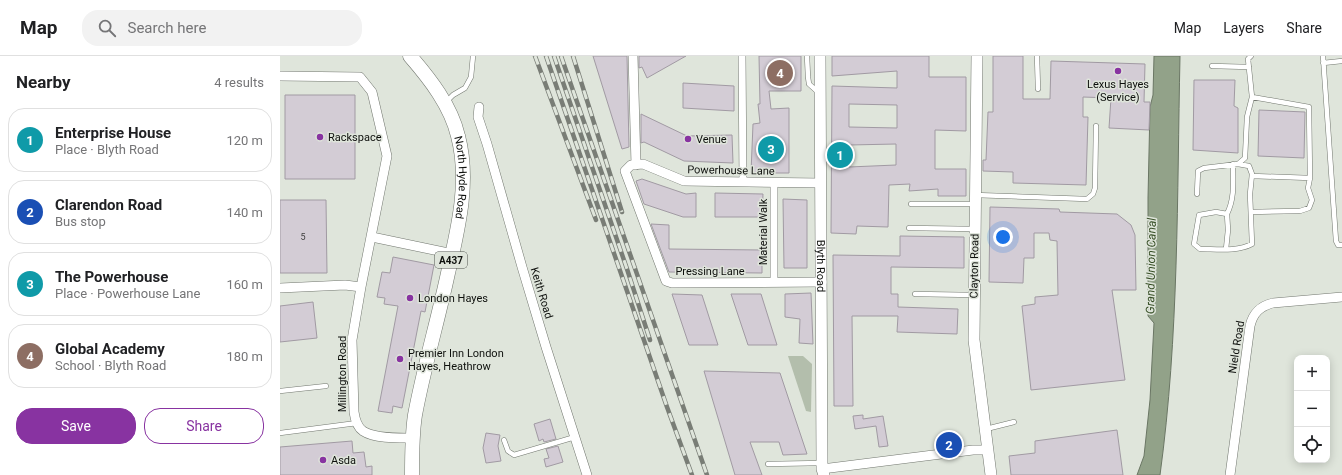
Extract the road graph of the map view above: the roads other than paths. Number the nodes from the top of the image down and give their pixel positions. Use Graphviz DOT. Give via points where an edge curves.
graph roads {
  1 [pos="410,56"];
  2 [pos="473,56"];
  3 [pos="633,56"];
  4 [pos="742,56"];
  5 [pos="807,56"];
  6 [pos="820,56"];
  7 [pos="977,56"];
  8 [pos="1037,56"];
  9 [pos="1251,56"];
  10 [pos="1323,56"];
  11 [pos="1342,61"];
  12 [pos="1323,63"];
  13 [pos="1212,66"];
  14 [pos="1249,67"];
  15 [pos="280,76"];
  16 [pos="1038,89"];
  17 [pos="821,94"];
  18 [pos="1252,97"];
  19 [pos="445,104"];
  20 [pos="479,107"];
  21 [pos="1096,126"];
  22 [pos="1235,164"];
  23 [pos="636,165"];
  24 [pos="1252,176"];
  25 [pos="1310,178"];
  26 [pos="743,182"];
  27 [pos="774,182"];
  28 [pos="821,183"];
  29 [pos="1197,194"];
  30 [pos="975,199"];
  31 [pos="911,204"];
  32 [pos="1251,212"];
  33 [pos="1227,214"];
  34 [pos="909,228"];
  35 [pos="975,229"];
  36 [pos="372,237"];
  37 [pos="1342,245"];
  38 [pos="1226,249"];
  39 [pos="453,254"];
  40 [pos="774,282"];
  41 [pos="822,282"];
  42 [pos="361,287"];
  43 [pos="280,288"];
  44 [pos="915,294"];
  45 [pos="974,294"];
  46 [pos="1342,297"];
  47 [pos="326,386"];
  48 [pos="280,391"];
  49 [pos="1014,422"];
  50 [pos="357,423"];
  51 [pos="985,429"];
  52 [pos="280,433"];
  53 [pos="575,437"];
  54 [pos="413,438"];
  55 [pos="504,440"];
  56 [pos="987,450"];
  57 [pos="768,464"];
  58 [pos="823,469"];
  59 [pos="412,475"];
  60 [pos="587,475"];
  61 [pos="991,475"];
  62 [pos="1230,475"];
  1 -- 19 [label="main road, North Hyde Road / A437"];
  2 -- 19 [label="lane" via="471,77 465,88 453,95"];
  3 -- 23 [label="street"];
  4 -- 26 [label="street"];
  5 -- 17 [label="lane" via="809,84"];
  6 -- 17 [label="street, Blyth Road"];
  7 -- 30 [label="street, Clayton Road"];
  8 -- 16 [label="lane"];
  9 -- 14 [label="lane" via="1248,60"];
  10 -- 12 [label="lane"];
  11 -- 12 [label="lane"];
  12 -- 37 [label="lane" via="1336,241 1338,245"];
  13 -- 14 [label="lane"];
  14 -- 18 [label="lane"];
  15 -- 36 [label="street, Millington Road" via="360,77 372,92 387,156"];
  17 -- 28 [label="street, Blyth Road"];
  18 -- 22 [label="lane" via="1247,117 1245,158"];
  18 -- 25 [label="lane" via="1309,107"];
  19 -- 39 [label="main road, North Hyde Road / A437" via="454,122 463,164 461,206"];
  20 -- 53 [label="street, Keith Road" via="474,118"];
  21 -- 30 [label="lane" via="1095,188 1093,194 1087,198"];
  22 -- 24 [label="lane" via="1249,166"];
  22 -- 29 [label="lane" via="1198,171"];
  22 -- 33 [label="lane" via="1234,188"];
  23 -- 26 [label="street, Powerhouse Lane" via="643,164 684,181"];
  23 -- 40 [label="street, Pressing Lane" via="625,171 666,281"];
  24 -- 25 [label="lane"];
  24 -- 32 [label="lane"];
  25 -- 32 [label="lane" via="1308,188 1312,200 1309,208 1300,211"];
  26 -- 27 [label="street, Powerhouse Lane"];
  27 -- 28 [label="street, Powerhouse Lane"];
  27 -- 40 [label="street, Material Walk"];
  28 -- 41 [label="street, Blyth Road"];
  30 -- 31 [label="lane"];
  30 -- 35 [label="street, Clayton Road"];
  32 -- 38 [label="lane" via="1252,244 1244,248"];
  33 -- 38 [label="lane"];
  33 -- 38 [label="lane" via="1216,212 1199,215 1194,244 1200,249"];
  34 -- 35 [label="lane"];
  35 -- 45 [label="street, Clayton Road"];
  36 -- 39 [label="street"];
  36 -- 42 [label="street, Millington Road"];
  39 -- 54 [label="main road, North Hyde Road / A437" via="415,415"];
  40 -- 41 [label="street, Pressing Lane"];
  41 -- 58 [label="street, Blyth Road"];
  42 -- 43 [label="street" via="345,285"];
  42 -- 50 [label="street, Millington Road" via="352,348 354,412"];
  44 -- 45 [label="lane"];
  45 -- 51 [label="street, Clayton Road" via="974,340"];
  46 -- 62 [label="street, Nield Road" via="1273,303 1263,306 1255,313 1250,326"];
  47 -- 48 [label="lane"];
  49 -- 51 [label="lane"];
  50 -- 52 [label="lane"];
  50 -- 54 [label="street, Millington Road" via="363,431 374,435"];
  51 -- 56 [label="street, Clayton Road"];
  53 -- 55 [label="lane" via="514,455 508,451"];
  53 -- 60 [label="street, Keith Road"];
  54 -- 59 [label="main road, North Hyde Road / A437"];
  56 -- 58 [label="street"];
  56 -- 61 [label="street, Clayton Road"];
  57 -- 58 [label="lane"];
}
